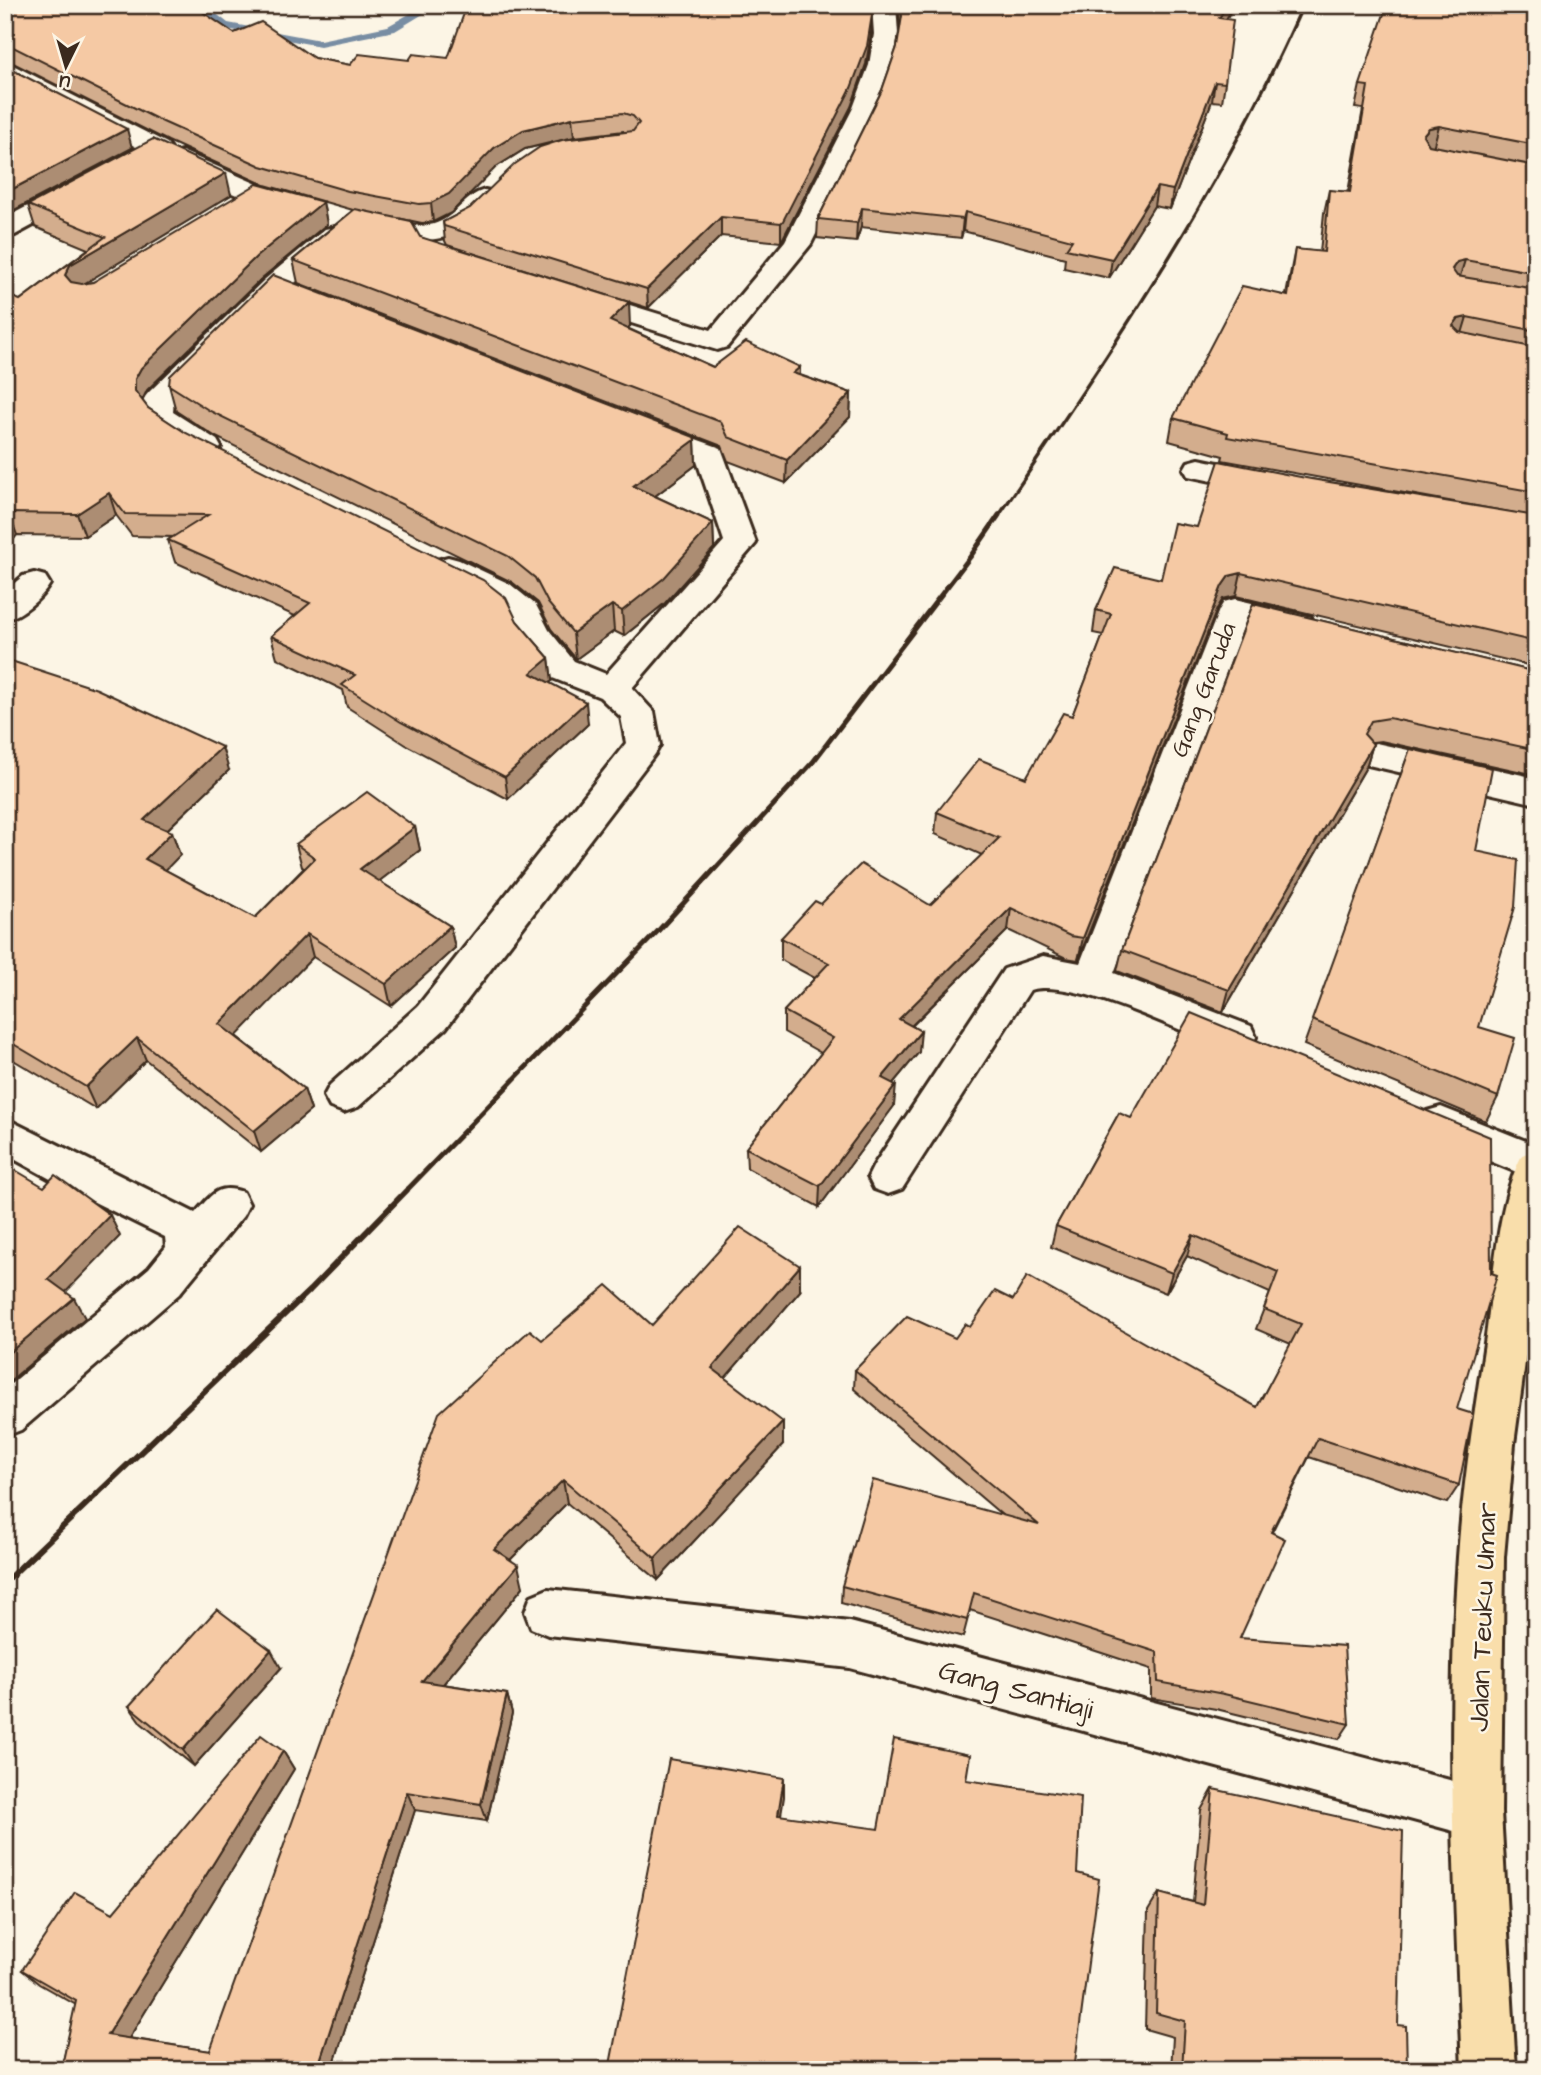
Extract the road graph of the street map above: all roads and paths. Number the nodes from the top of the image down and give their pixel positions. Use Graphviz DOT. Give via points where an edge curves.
graph roads {
  1 [pos="884,5"];
  2 [pos="5,68"];
  3 [pos="158,148"];
  4 [pos="498,185"];
  5 [pos="333,215"];
  6 [pos="5,229"];
  7 [pos="427,235"];
  8 [pos="447,256"];
  9 [pos="550,288"];
  10 [pos="620,420"];
  11 [pos="229,458"];
  12 [pos="1199,468"];
  13 [pos="1292,488"];
  14 [pos="426,555"];
  15 [pos="34,584"];
  16 [pos="5,609"];
  17 [pos="1326,632"];
  18 [pos="612,689"];
  19 [pos="1377,755"];
  20 [pos="1536,791"];
  21 [pos="1092,980"];
  22 [pos="1268,1049"];
  23 [pos="344,1096"];
  24 [pos="1408,1109"];
  25 [pos="5,1134"];
  26 [pos="1536,1165"];
  27 [pos="888,1177"];
  28 [pos="229,1205"];
  29 [pos="175,1266"];
  30 [pos="5,1416"];
  31 [pos="548,1612"];
  32 [pos="1476,1812"];
  33 [pos="1489,2070"];
  1 -- 9 [label="street" via="881,65 866,108 797,244 718,341"];
  2 -- 3 [label="street"];
  3 -- 5 [label="street" via="246,201"];
  3 -- 6 [label="street"];
  4 -- 7 [label="street" via="470,215"];
  5 -- 7 [label="street"];
  5 -- 11 [label="street" via="286,291 159,398 158,414 171,426"];
  7 -- 8 [label="street" via="430,248"];
  10 -- 18 [label="street" via="710,455 740,542"];
  12 -- 13 [label="street"];
  14 -- 18 [label="street" via="499,592 525,613 534,634 562,669"];
  15 -- 16 [label="street"];
  17 -- 21 [label="street, Gang Garuda" via="1235,610"];
  18 -- 23 [label="street" via="637,712 643,745 432,1017"];
  19 -- 20 [label="street"];
  21 -- 22 [label="street"];
  21 -- 27 [label="street" via="1043,971 1017,979"];
  24 -- 26 [label="street"];
  25 -- 29 [label="street" via="184,1227"];
  26 -- 32 [label="highway, Jalan Teuku Umar" via="1524,1215 1481,1557"];
  28 -- 29 [label="street"];
  29 -- 30 [label="street"];
  31 -- 32 [label="street, Gang Santiaji" via="850,1645"];
  32 -- 33 [label="highway, Jalan Teuku Umar"];
}
